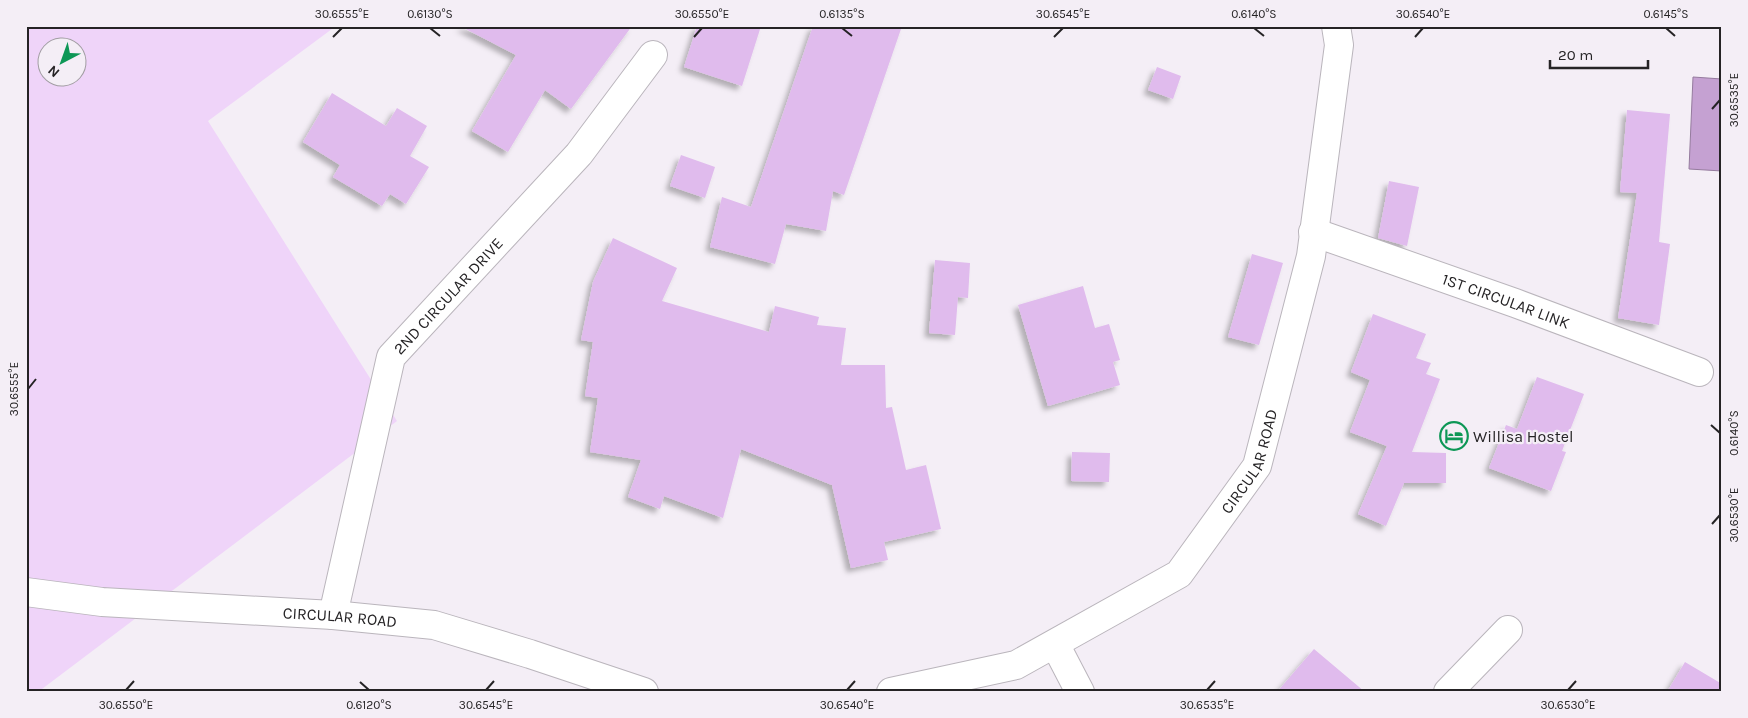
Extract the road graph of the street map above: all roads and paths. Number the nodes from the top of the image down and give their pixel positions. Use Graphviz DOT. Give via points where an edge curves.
graph roads {
  1 [pos="1336,26"];
  2 [pos="653,55"];
  3 [pos="1313,232"];
  4 [pos="1698,372"];
  5 [pos="26,592"];
  6 [pos="333,615"];
  7 [pos="1508,630"];
  8 [pos="1055,644"];
  9 [pos="644,692"];
  10 [pos="891,692"];
  11 [pos="1080,692"];
  12 [pos="1448,692"];
  1 -- 3 [label="street, CIRCULAR ROAD" via="1339,45"];
  2 -- 6 [label="street, 2ND CIRCULAR DRIVE" via="579,154 391,357"];
  3 -- 4 [label="street, 1ST CIRCULAR LINK"];
  3 -- 8 [label="street, CIRCULAR ROAD" via="1310,256 1257,466 1179,574"];
  5 -- 6 [label="street, CIRCULAR ROAD" via="102,602"];
  6 -- 9 [label="street, CIRCULAR ROAD" via="434,625"];
  7 -- 12 [label="street"];
  8 -- 10 [label="street, CIRCULAR ROAD" via="1016,665"];
  8 -- 11 [label="street"];
}
